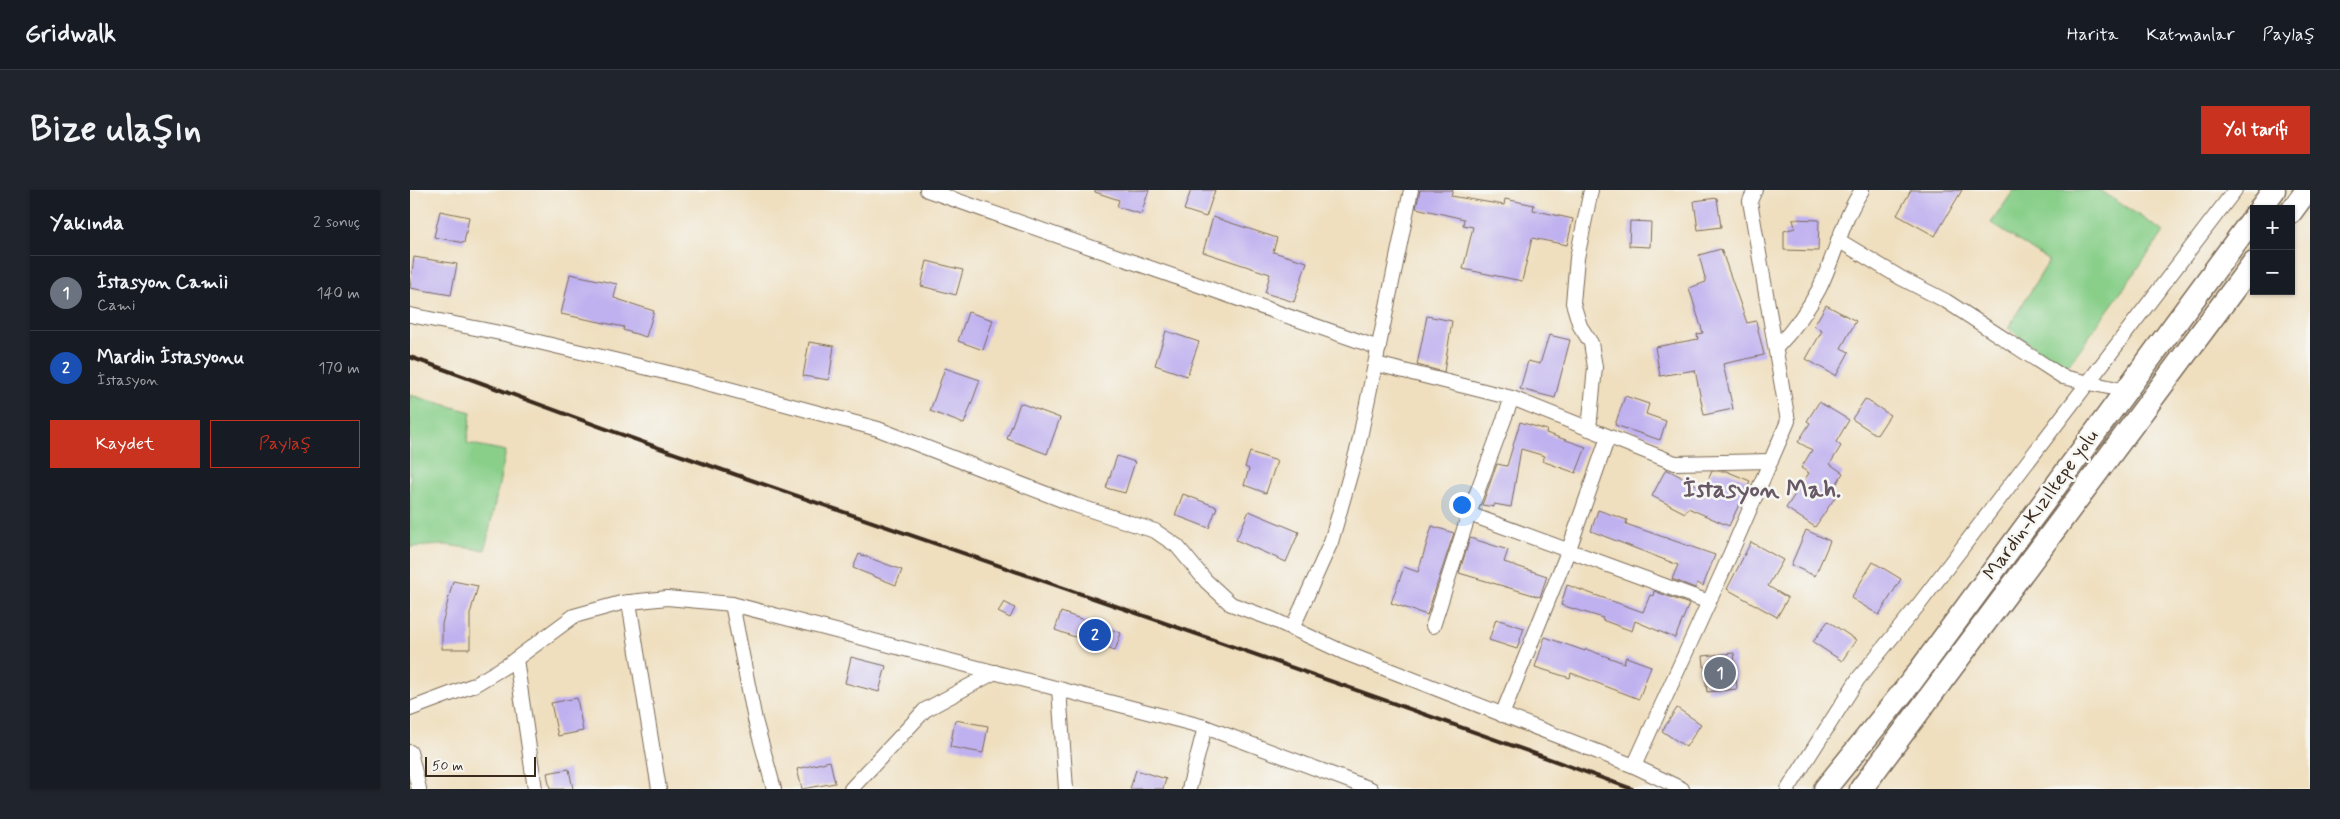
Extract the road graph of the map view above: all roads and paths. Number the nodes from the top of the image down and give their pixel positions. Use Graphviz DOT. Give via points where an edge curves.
graph roads {
  1 [pos="927,190"];
  2 [pos="1411,190"];
  3 [pos="1590,190"];
  4 [pos="1862,190"];
  5 [pos="2234,190"];
  6 [pos="2274,190"];
  7 [pos="2307,190"];
  8 [pos="1749,194"];
  9 [pos="2263,205"];
  10 [pos="2295,206"];
  11 [pos="2250,222"];
  12 [pos="1838,240"];
  13 [pos="2250,267"];
  14 [pos="410,315"];
  15 [pos="1379,348"];
  16 [pos="1776,348"];
  17 [pos="1376,364"];
  18 [pos="2086,382"];
  19 [pos="2126,391"];
  20 [pos="1512,398"];
  21 [pos="1589,429"];
  22 [pos="1608,437"];
  23 [pos="1771,461"];
  24 [pos="1469,514"];
  25 [pos="1569,549"];
  26 [pos="630,602"];
  27 [pos="1709,602"];
  28 [pos="732,604"];
  29 [pos="1433,626"];
  30 [pos="1292,629"];
  31 [pos="516,659"];
  32 [pos="995,672"];
  33 [pos="1059,689"];
  34 [pos="410,709"];
  35 [pos="1502,715"];
  36 [pos="1205,727"];
  37 [pos="410,752"];
  38 [pos="1634,766"];
  39 [pos="419,789"];
  40 [pos="535,789"];
  41 [pos="659,789"];
  42 [pos="774,789"];
  43 [pos="852,789"];
  44 [pos="1066,789"];
  45 [pos="1189,789"];
  46 [pos="1371,789"];
  47 [pos="1682,789"];
  48 [pos="1788,789"];
  49 [pos="1825,789"];
  50 [pos="1861,789"];
  1 -- 15 [label="street"];
  2 -- 15 [label="street"];
  3 -- 21 [label="street" via="1573,303 1580,326 1591,343 1595,367"];
  4 -- 12 [label="street" via="1850,207"];
  5 -- 18 [label="street"];
  6 -- 9 [label="highway"];
  7 -- 10 [label="highway"];
  8 -- 16 [label="street"];
  11 -- 19 [label="highway, Mardin-Kızıltepe yolu"];
  12 -- 16 [label="street" via="1820,288 1803,319"];
  12 -- 18 [label="street" via="1946,301 2063,377"];
  13 -- 50 [label="highway, Mardin-Kızıltepe yolu"];
  14 -- 30 [label="street" via="674,374 878,429 1075,505 1155,531 1177,546 1206,581 1232,604"];
  15 -- 17 [label="street"];
  16 -- 23 [label="street" via="1788,421"];
  17 -- 20 [label="street"];
  17 -- 30 [label="street" via="1358,447 1331,542"];
  18 -- 19 [label="street"];
  18 -- 48 [label="street" via="1920,603 1858,679"];
  19 -- 49 [label="highway, Mardin-Kızıltepe yolu" via="1912,681"];
  20 -- 21 [label="street"];
  20 -- 24 [label="street"];
  21 -- 22 [label="street"];
  22 -- 23 [label="street" via="1675,463"];
  22 -- 25 [label="street"];
  23 -- 27 [label="street"];
  24 -- 25 [label="street"];
  24 -- 29 [label="street"];
  25 -- 27 [label="street"];
  25 -- 35 [label="street"];
  26 -- 28 [label="street" via="667,598"];
  26 -- 31 [label="street" via="574,616"];
  26 -- 41 [label="street"];
  27 -- 38 [label="street"];
  28 -- 32 [label="street"];
  28 -- 42 [label="street" via="755,720"];
  30 -- 35 [label="street"];
  31 -- 34 [label="street" via="474,685"];
  31 -- 40 [label="street"];
  32 -- 33 [label="street"];
  32 -- 43 [label="street" via="925,710"];
  33 -- 36 [label="street"];
  33 -- 44 [label="street"];
  35 -- 38 [label="street"];
  36 -- 45 [label="street"];
  36 -- 46 [label="street"];
  37 -- 39 [label="street"];
  38 -- 47 [label="street"];
}
